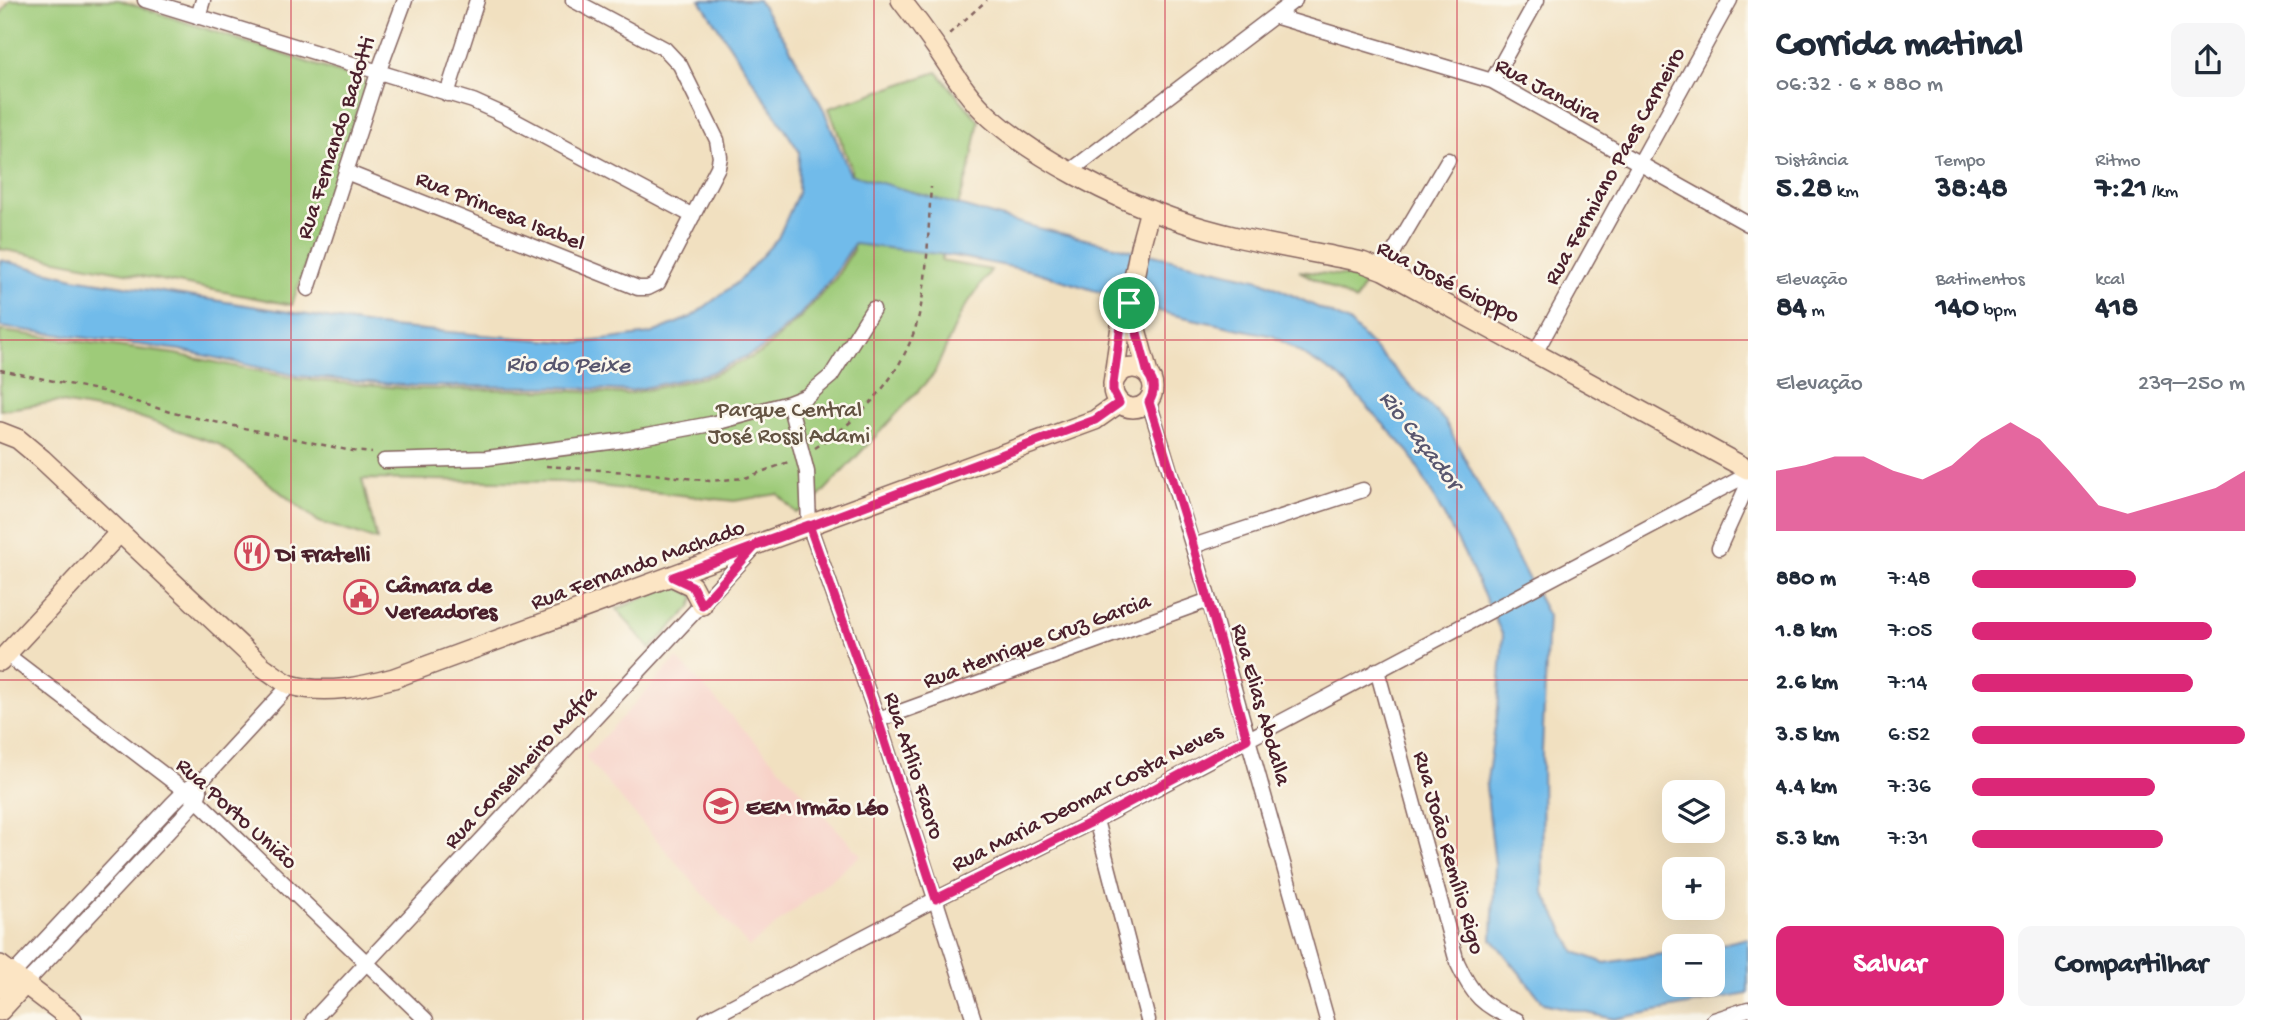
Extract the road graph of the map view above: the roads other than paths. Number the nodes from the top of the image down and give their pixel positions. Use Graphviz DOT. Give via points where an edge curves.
graph roads {
  1 [pos="145,0"];
  2 [pos="203,0"];
  3 [pos="405,0"];
  4 [pos="477,0"];
  5 [pos="573,0"];
  6 [pos="901,0"];
  7 [pos="1295,0"];
  8 [pos="1537,0"];
  9 [pos="1730,0"];
  10 [pos="1274,16"];
  11 [pos="198,17"];
  12 [pos="378,73"];
  13 [pos="1492,80"];
  14 [pos="447,94"];
  15 [pos="1448,160"];
  16 [pos="1640,163"];
  17 [pos="346,172"];
  18 [pos="1069,172"];
  19 [pos="1150,210"];
  20 [pos="693,216"];
  21 [pos="1748,225"];
  22 [pos="1383,270"];
  23 [pos="308,289"];
  24 [pos="1129,302"];
  25 [pos="873,309"];
  26 [pos="1535,353"];
  27 [pos="1148,374"];
  28 [pos="1116,393"];
  29 [pos="1149,402"];
  30 [pos="789,403"];
  31 [pos="0,432"];
  32 [pos="381,457"];
  33 [pos="1748,474"];
  34 [pos="1363,490"];
  35 [pos="809,525"];
  36 [pos="120,532"];
  37 [pos="758,543"];
  38 [pos="1193,545"];
  39 [pos="1719,548"];
  40 [pos="673,577"];
  41 [pos="1209,600"];
  42 [pos="702,605"];
  43 [pos="3,658"];
  44 [pos="1377,670"];
  45 [pos="290,685"];
  46 [pos="878,720"];
  47 [pos="1247,739"];
  48 [pos="191,795"];
  49 [pos="1096,820"];
  50 [pos="97,885"];
  51 [pos="110,894"];
  52 [pos="936,899"];
  53 [pos="364,963"];
  54 [pos="9,978"];
  55 [pos="1748,1009"];
  56 [pos="0,1011"];
  57 [pos="72,1020"];
  58 [pos="313,1020"];
  59 [pos="426,1020"];
  60 [pos="706,1020"];
  61 [pos="974,1020"];
  62 [pos="1148,1020"];
  63 [pos="1326,1020"];
  64 [pos="1517,1020"];
  65 [pos="1714,1020"];
  1 -- 11 [label="street"];
  2 -- 11 [label="street"];
  3 -- 12 [label="street, Rua Fernando Badotti"];
  4 -- 14 [label="street"];
  5 -- 20 [label="street" via="665,49 680,65 717,140 720,157"];
  6 -- 18 [label="main road, Rua José Gioppo" via="966,92 990,118"];
  7 -- 10 [label="street"];
  8 -- 13 [label="street"];
  9 -- 16 [label="street, Rua Fermiano Paes Carneiro"];
  10 -- 13 [label="street, Rua Jandira"];
  10 -- 18 [label="street"];
  11 -- 12 [label="street"];
  12 -- 14 [label="street"];
  12 -- 17 [label="street, Rua Fernando Badotti"];
  13 -- 16 [label="street, Rua Jandira"];
  14 -- 20 [label="street" via="503,115"];
  15 -- 22 [label="street"];
  16 -- 21 [label="street, Rua Jandira"];
  16 -- 26 [label="street, Rua Fermiano Paes Carneiro"];
  17 -- 20 [label="street, Rua Princesa Isabel" via="638,288 658,283"];
  17 -- 23 [label="street, Rua Fernando Badotti"];
  18 -- 19 [label="main road, Rua José Gioppo"];
  19 -- 22 [label="main road, Rua José Gioppo" via="1229,234"];
  19 -- 24 [label="main road"];
  22 -- 26 [label="main road, Rua José Gioppo"];
  24 -- 27 [label="main road"];
  24 -- 28 [label="main road" via="1123,311"];
  25 -- 30 [label="street" via="831,376 807,396"];
  26 -- 33 [label="main road, Rua José Gioppo"];
  27 -- 28 [label="main road" via="1137,368 1119,373"];
  27 -- 29 [label="main road" via="1154,391"];
  28 -- 29 [label="main road" via="1131,408"];
  28 -- 35 [label="main road, Rua Fernando Machado" via="1095,420"];
  29 -- 38 [label="street, Rua Elias Abdalla"];
  30 -- 32 [label="street" via="625,440 487,458"];
  30 -- 35 [label="street, Rua Atílio Faoro" via="809,486"];
  31 -- 36 [label="main road" via="34,452"];
  33 -- 39 [label="street"];
  33 -- 44 [label="street, Rua Maria Deomar Costa Neves"];
  34 -- 38 [label="street"];
  35 -- 37 [label="main road, Rua Fernando Machado"];
  35 -- 46 [label="street, Rua Atílio Faoro"];
  36 -- 43 [label="main road"];
  36 -- 45 [label="main road" via="264,667"];
  37 -- 40 [label="main road, Rua Fernando Machado"];
  37 -- 42 [label="street, Rua Conselheiro Mafra"];
  38 -- 41 [label="street, Rua Elias Abdalla"];
  40 -- 42 [label="main road" via="692,586"];
  40 -- 45 [label="main road, Rua Fernando Machado" via="394,678 353,689"];
  41 -- 46 [label="street, Rua Henrique Cruz Garcia"];
  41 -- 47 [label="street, Rua Elias Abdalla"];
  42 -- 53 [label="street, Rua Conselheiro Mafra"];
  43 -- 48 [label="street, Rua Porto União"];
  44 -- 47 [label="street, Rua Maria Deomar Costa Neves"];
  44 -- 64 [label="street, Rua João Remílio Rigo" via="1457,962 1482,1003"];
  45 -- 48 [label="street"];
  46 -- 52 [label="street, Rua Atílio Faoro"];
  47 -- 49 [label="street, Rua Maria Deomar Costa Neves"];
  47 -- 63 [label="street, Rua Elias Abdalla"];
  48 -- 50 [label="street"];
  48 -- 51 [label="street"];
  48 -- 53 [label="street, Rua Porto União"];
  49 -- 52 [label="street, Rua Maria Deomar Costa Neves"];
  49 -- 62 [label="street"];
  50 -- 51 [label="street"];
  50 -- 54 [label="street"];
  51 -- 54 [label="street"];
  52 -- 60 [label="street, Rua Maria Deomar Costa Neves"];
  52 -- 61 [label="street, Rua Atílio Faoro"];
  53 -- 58 [label="street, Rua Conselheiro Mafra"];
  53 -- 59 [label="street, Rua Porto União"];
  54 -- 56 [label="main road"];
  54 -- 57 [label="main road"];
  55 -- 65 [label="street"];
}
